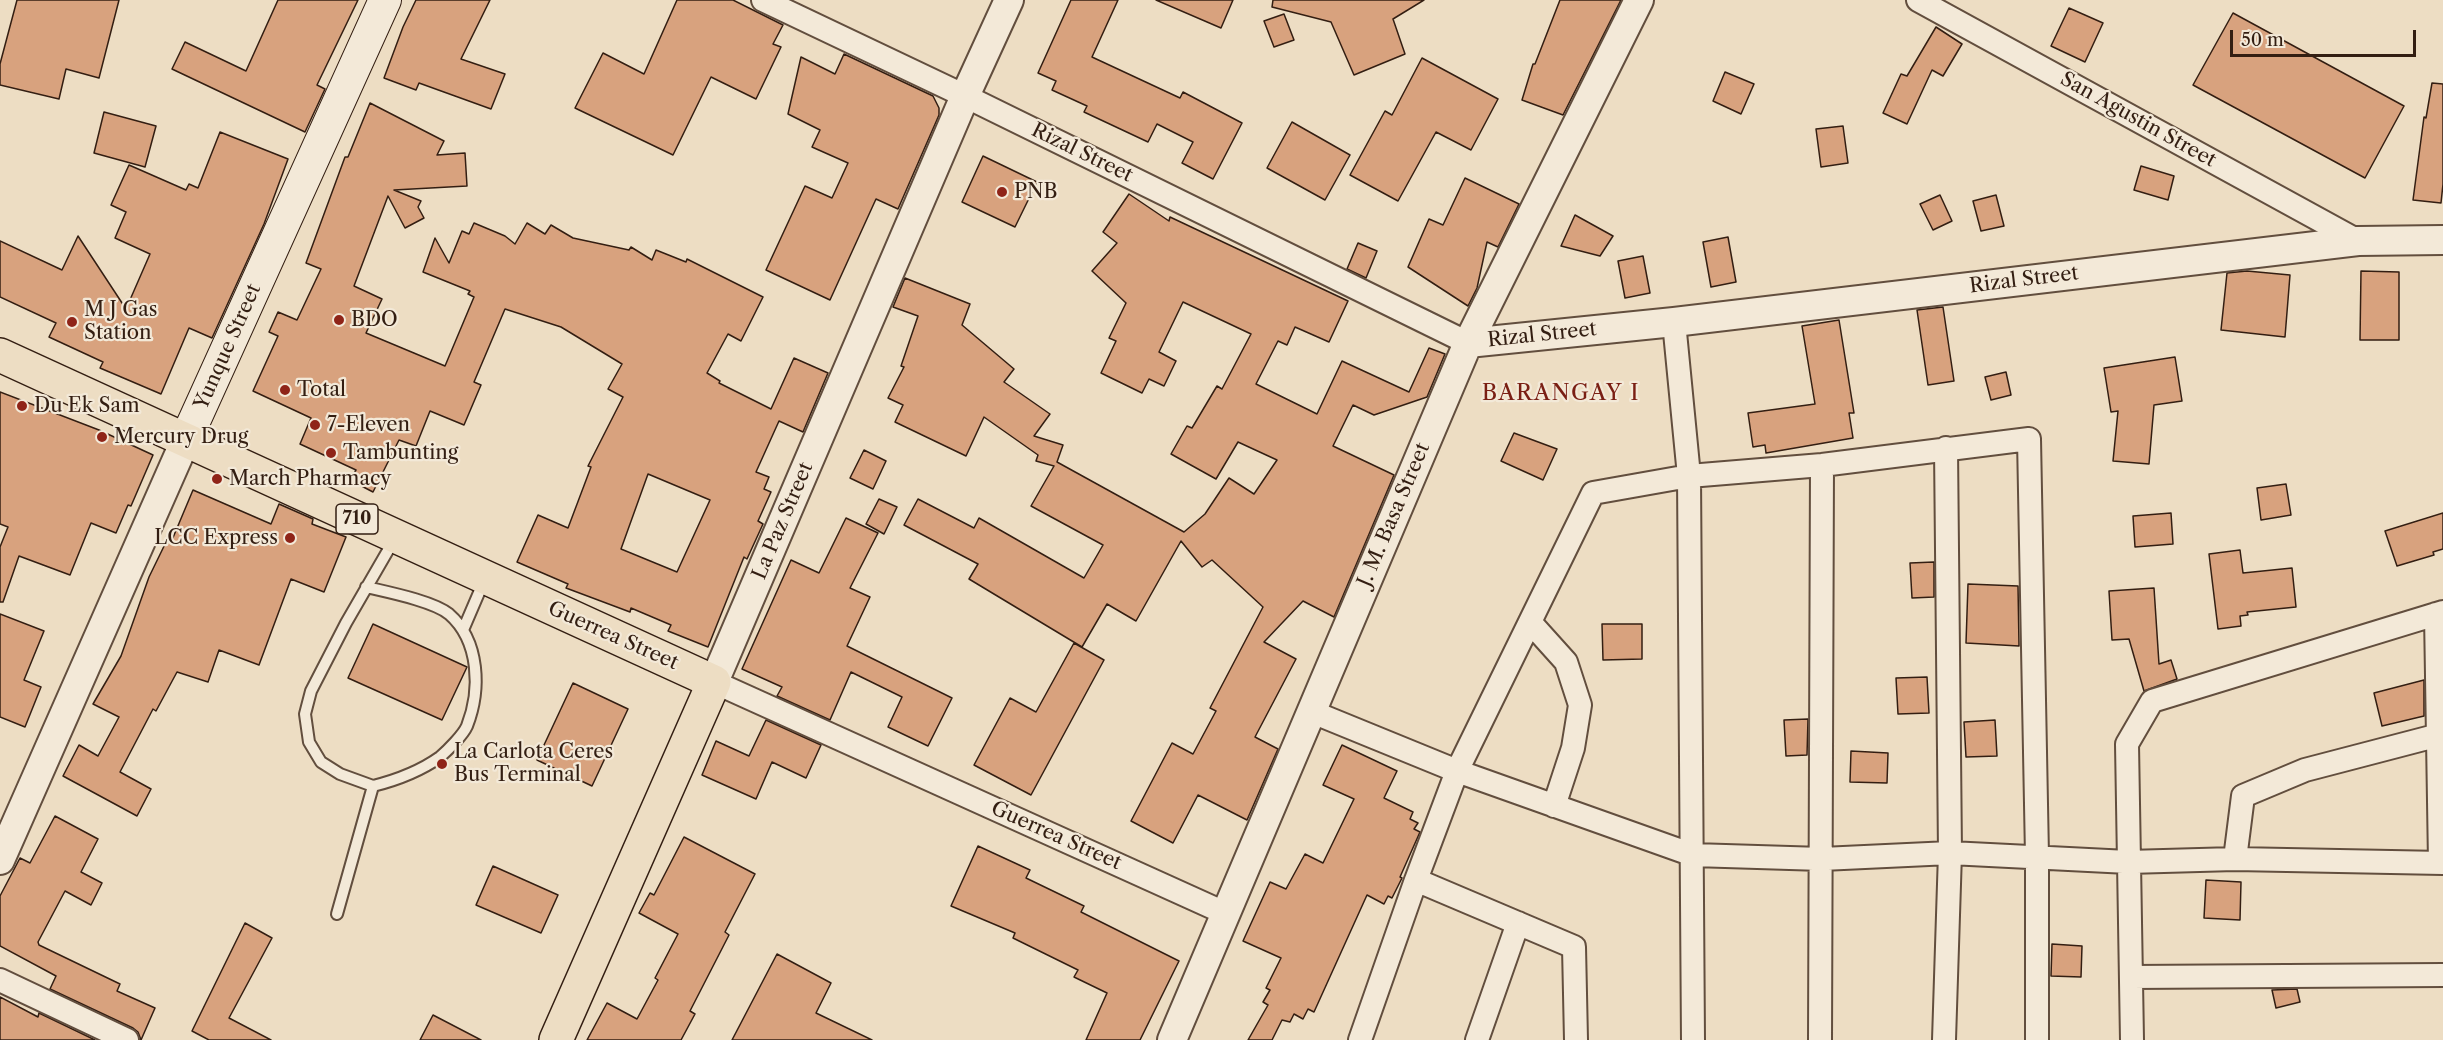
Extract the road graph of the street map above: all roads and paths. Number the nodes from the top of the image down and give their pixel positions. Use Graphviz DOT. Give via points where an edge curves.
graph roads {
  1 [pos="385,0"];
  2 [pos="763,0"];
  3 [pos="1009,0"];
  4 [pos="1639,0"];
  5 [pos="1918,0"];
  6 [pos="965,96"];
  7 [pos="2443,240"];
  8 [pos="2358,241"];
  9 [pos="1674,322"];
  10 [pos="1468,343"];
  11 [pos="0,355"];
  12 [pos="186,439"];
  13 [pos="1946,448"];
  14 [pos="1822,465"];
  15 [pos="1689,476"];
  16 [pos="395,537"];
  17 [pos="485,579"];
  18 [pos="366,587"];
  19 [pos="2440,613"];
  20 [pos="1530,622"];
  21 [pos="463,630"];
  22 [pos="714,681"];
  23 [pos="1310,711"];
  24 [pos="2439,735"];
  25 [pos="1457,771"];
  26 [pos="373,786"];
  27 [pos="1554,806"];
  28 [pos="1950,853"];
  29 [pos="1694,855"];
  30 [pos="2037,856"];
  31 [pos="1822,859"];
  32 [pos="2235,859"];
  33 [pos="0,860"];
  34 [pos="2128,862"];
  35 [pos="2441,863"];
  36 [pos="1416,880"];
  37 [pos="337,914"];
  38 [pos="1227,914"];
  39 [pos="1518,923"];
  40 [pos="2443,975"];
  41 [pos="2131,977"];
  42 [pos="0,980"];
  43 [pos="127,1040"];
  44 [pos="556,1040"];
  45 [pos="1172,1040"];
  46 [pos="1360,1040"];
  47 [pos="1477,1040"];
  48 [pos="1576,1040"];
  49 [pos="1693,1040"];
  50 [pos="1820,1040"];
  51 [pos="1944,1040"];
  52 [pos="2037,1040"];
  53 [pos="2132,1040"];
  1 -- 12 [label="main road, Yunque Street"];
  2 -- 6 [label="street, Rizal Street"];
  3 -- 6 [label="street, La Paz Street"];
  4 -- 10 [label="street, J. M. Basa Street"];
  5 -- 8 [label="street, San Agustin Street"];
  6 -- 10 [label="street, Rizal Street"];
  6 -- 22 [label="street, La Paz Street"];
  7 -- 8 [label="street, Rizal Street"];
  8 -- 9 [label="street, Rizal Street"];
  9 -- 10 [label="street, Rizal Street"];
  9 -- 15 [label="street"];
  10 -- 23 [label="street, J. M. Basa Street"];
  11 -- 12 [label="main road, Guerrea Street / 710"];
  12 -- 16 [label="main road, Guerrea Street / 710"];
  12 -- 33 [label="street, Yunque Street"];
  13 -- 14 [label="street"];
  13 -- 28 [label="street"];
  13 -- 30 [label="street" via="2029,438"];
  14 -- 15 [label="street"];
  14 -- 31 [label="street"];
  15 -- 20 [label="street" via="1593,493"];
  15 -- 29 [label="street"];
  16 -- 17 [label="main road, Guerrea Street / 710"];
  16 -- 18 [label="lane"];
  17 -- 21 [label="lane"];
  17 -- 22 [label="main road, Guerrea Street / 710"];
  18 -- 21 [label="lane" via="448,613"];
  18 -- 26 [label="lane" via="311,691 305,714 309,742 321,762"];
  19 -- 24 [label="street"];
  19 -- 34 [label="street" via="2152,701 2127,744"];
  20 -- 25 [label="street"];
  20 -- 27 [label="street" via="1566,662 1580,705 1574,748"];
  21 -- 26 [label="lane" via="476,662 466,728 441,756 403,779"];
  22 -- 38 [label="street, Guerrea Street"];
  22 -- 44 [label="main road, La Paz Street"];
  23 -- 25 [label="street"];
  23 -- 38 [label="street, J. M. Basa Street"];
  24 -- 32 [label="street" via="2305,770 2243,796"];
  24 -- 35 [label="street"];
  25 -- 27 [label="street"];
  25 -- 36 [label="street"];
  26 -- 37 [label="lane"];
  27 -- 29 [label="street"];
  28 -- 30 [label="street"];
  28 -- 31 [label="street"];
  28 -- 51 [label="street"];
  29 -- 31 [label="street"];
  29 -- 49 [label="street"];
  30 -- 34 [label="street"];
  30 -- 52 [label="street"];
  31 -- 50 [label="street"];
  32 -- 34 [label="street"];
  32 -- 35 [label="street"];
  34 -- 41 [label="street"];
  36 -- 39 [label="street"];
  36 -- 46 [label="street"];
  38 -- 45 [label="street, J. M. Basa Street"];
  39 -- 47 [label="street"];
  39 -- 48 [label="street" via="1574,947"];
  40 -- 41 [label="street"];
  41 -- 53 [label="street"];
  42 -- 43 [label="street"];
}
